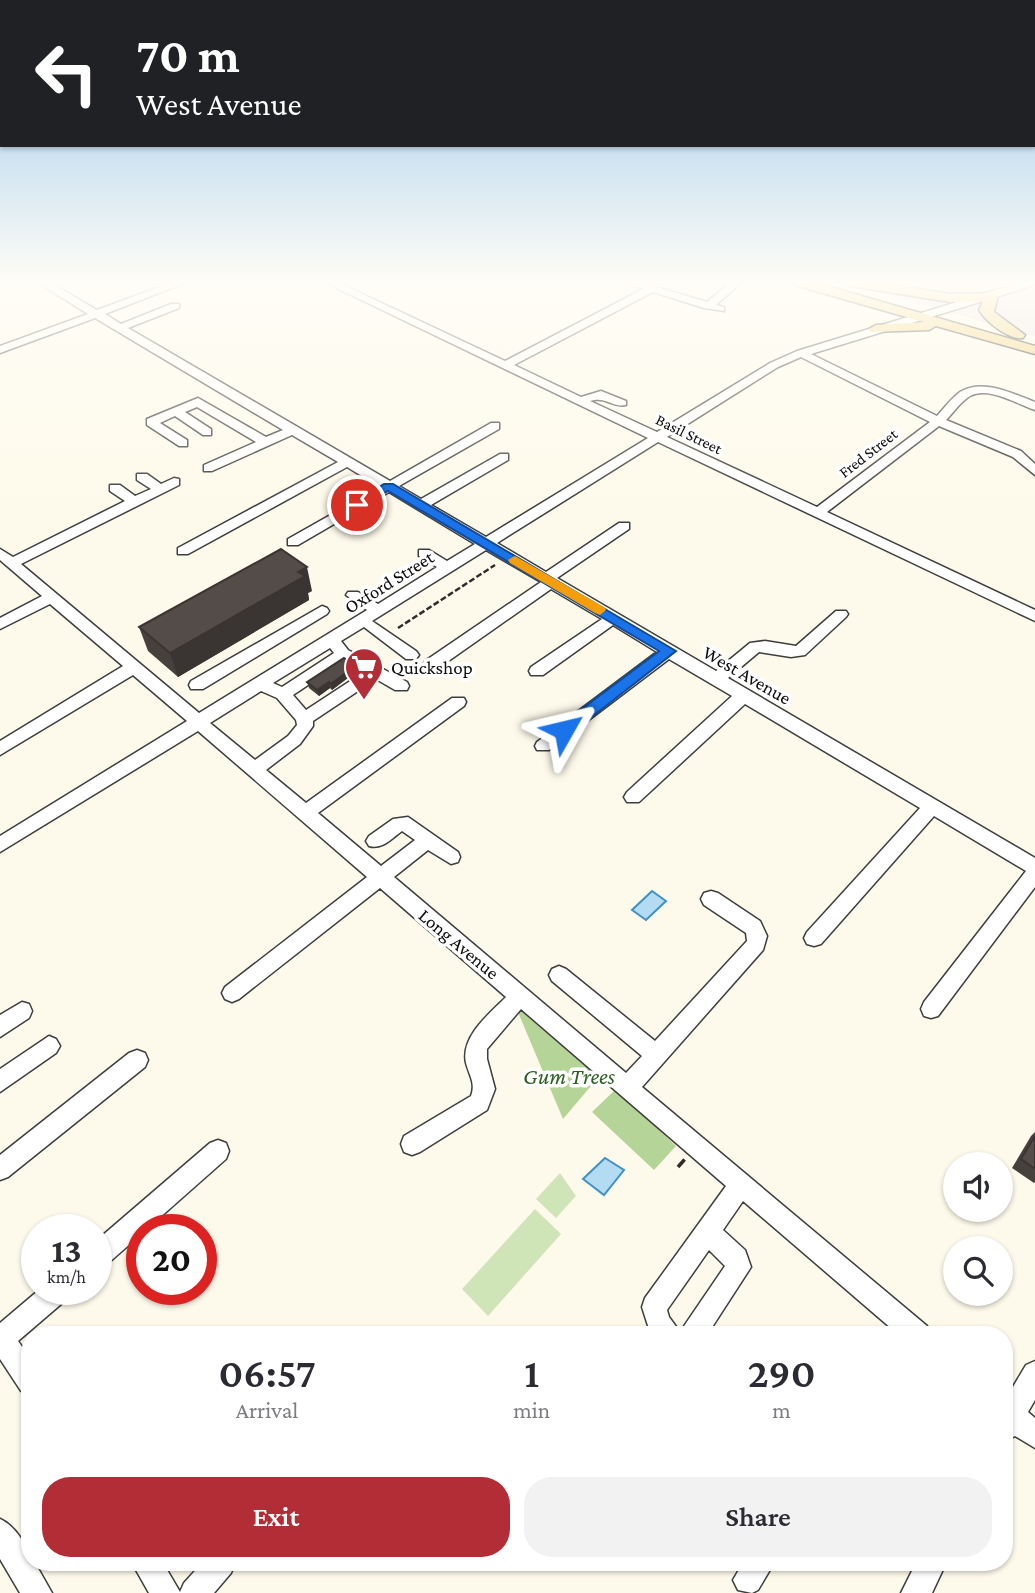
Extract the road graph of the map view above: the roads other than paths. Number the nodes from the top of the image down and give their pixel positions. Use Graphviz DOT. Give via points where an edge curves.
graph roads {
  1 [pos="168,356"];
  2 [pos="487,356"];
  3 [pos="522,356"];
  4 [pos="793,356"];
  5 [pos="808,356"];
  6 [pos="505,365"];
  7 [pos="579,401"];
  8 [pos="622,403"];
  9 [pos="1035,405"];
  10 [pos="175,411"];
  11 [pos="938,421"];
  12 [pos="495,426"];
  13 [pos="293,430"];
  14 [pos="207,432"];
  15 [pos="659,437"];
  16 [pos="265,442"];
  17 [pos="183,443"];
  18 [pos="504,457"];
  19 [pos="347,462"];
  20 [pos="208,468"];
  21 [pos="1035,471"];
  22 [pos="142,477"];
  23 [pos="174,482"];
  24 [pos="388,486"];
  25 [pos="115,488"];
  26 [pos="160,489"];
  27 [pos="135,502"];
  28 [pos="421,505"];
  29 [pos="819,512"];
  30 [pos="624,526"];
  31 [pos="293,542"];
  32 [pos="488,544"];
  33 [pos="183,551"];
  34 [pos="424,553"];
  35 [pos="6,558"];
  36 [pos="449,568"];
  37 [pos="549,580"];
  38 [pos="353,595"];
  39 [pos="52,597"];
  40 [pos="322,611"];
  41 [pos="379,611"];
  42 [pos="841,614"];
  43 [pos="1035,616"];
  44 [pos="613,618"];
  45 [pos="0,624"];
  46 [pos="371,626"];
  47 [pos="332,639"];
  48 [pos="669,651"];
  49 [pos="343,653"];
  50 [pos="411,655"];
  51 [pos="431,665"];
  52 [pos="134,667"];
  53 [pos="537,671"];
  54 [pos="376,672"];
  55 [pos="717,679"];
  56 [pos="261,684"];
  57 [pos="197,685"];
  58 [pos="401,686"];
  59 [pos="283,694"];
  60 [pos="744,695"];
  61 [pos="458,702"];
  62 [pos="304,719"];
  63 [pos="200,722"];
  64 [pos="543,746"];
  65 [pos="0,749"];
  66 [pos="254,770"];
  67 [pos="633,797"];
  68 [pos="932,806"];
  69 [pos="305,813"];
  70 [pos="429,839"];
  71 [pos="375,841"];
  72 [pos="0,845"];
  73 [pos="451,857"];
  74 [pos="1035,867"];
  75 [pos="1035,873"];
  76 [pos="380,876"];
  77 [pos="711,899"];
  78 [pos="814,938"];
  79 [pos="559,975"];
  80 [pos="232,993"];
  81 [pos="520,996"];
  82 [pos="931,1009"];
  83 [pos="22,1011"];
  84 [pos="0,1027"];
  85 [pos="49,1046"];
  86 [pos="656,1055"];
  87 [pos="137,1060"];
  88 [pos="0,1082"];
  89 [pos="627,1088"];
  90 [pos="412,1144"];
  91 [pos="218,1151"];
  92 [pos="0,1169"];
  93 [pos="741,1184"];
  94 [pos="708,1233"];
  95 [pos="112,1243"];
  96 [pos="40,1305"];
  97 [pos="660,1326"];
  98 [pos="698,1326"];
  99 [pos="907,1326"];
  100 [pos="1,1338"];
  101 [pos="21,1368"];
  102 [pos="1035,1374"];
  103 [pos="1013,1409"];
  104 [pos="1013,1422"];
  105 [pos="1035,1435"];
  106 [pos="0,1533"];
  107 [pos="21,1555"];
  108 [pos="29,1571"];
  109 [pos="151,1571"];
  110 [pos="214,1571"];
  111 [pos="928,1571"];
  112 [pos="37,1593"];
  113 [pos="166,1593"];
  114 [pos="194,1593"];
  115 [pos="916,1593"];
  1 -- 13 [label="street, West Avenue"];
  2 -- 6 [label="street, Basil Street"];
  3 -- 6 [label="street"];
  4 -- 15 [label="street, Oxford Street"];
  5 -- 11 [label="street"];
  6 -- 7 [label="street, Basil Street"];
  7 -- 8 [label="street" via="601,394"];
  7 -- 15 [label="street, Basil Street"];
  9 -- 11 [label="street, Fred Street" via="980,390 961,396"];
  10 -- 14 [label="street"];
  10 -- 16 [label="street" via="202,402"];
  10 -- 17 [label="street" via="151,423"];
  11 -- 21 [label="street" via="1017,454"];
  11 -- 29 [label="street, Fred Street"];
  12 -- 24 [label="street"];
  13 -- 16 [label="street"];
  13 -- 19 [label="street, West Avenue"];
  15 -- 29 [label="street, Basil Street"];
  15 -- 32 [label="street, Oxford Street"];
  16 -- 20 [label="street"];
  18 -- 28 [label="street"];
  19 -- 24 [label="street, West Avenue"];
  19 -- 33 [label="street"];
  22 -- 26 [label="street"];
  23 -- 26 [label="street"];
  24 -- 28 [label="street, West Avenue"];
  24 -- 31 [label="street"];
  25 -- 27 [label="street"];
  26 -- 27 [label="street"];
  27 -- 35 [label="street"];
  28 -- 32 [label="street, West Avenue"];
  29 -- 43 [label="street, Basil Street"];
  30 -- 37 [label="street"];
  32 -- 36 [label="street, Oxford Street"];
  32 -- 37 [label="street, West Avenue"];
  34 -- 36 [label="street"];
  35 -- 39 [label="street, Long Avenue"];
  36 -- 41 [label="street, Oxford Street"];
  37 -- 44 [label="street, West Avenue"];
  37 -- 51 [label="street"];
  38 -- 41 [label="street"];
  39 -- 45 [label="street"];
  39 -- 52 [label="street, Long Avenue"];
  40 -- 57 [label="street"];
  41 -- 47 [label="street, Oxford Street"];
  42 -- 55 [label="street" via="800,651 755,647"];
  44 -- 48 [label="street, West Avenue"];
  44 -- 53 [label="street"];
  46 -- 50 [label="street"];
  47 -- 49 [label="street"];
  47 -- 56 [label="street, Oxford Street"];
  48 -- 55 [label="street, West Avenue"];
  48 -- 64 [label="street"];
  49 -- 54 [label="street"];
  49 -- 59 [label="street"];
  52 -- 63 [label="street, Long Avenue"];
  52 -- 65 [label="street"];
  54 -- 58 [label="street"];
  54 -- 62 [label="street"];
  55 -- 60 [label="street, West Avenue"];
  56 -- 59 [label="street"];
  56 -- 63 [label="street, Oxford Street"];
  59 -- 62 [label="street"];
  60 -- 67 [label="street"];
  60 -- 68 [label="street, West Avenue"];
  61 -- 69 [label="street"];
  62 -- 66 [label="street" via="301,733"];
  63 -- 66 [label="street, Long Avenue"];
  63 -- 72 [label="street, Oxford Street"];
  66 -- 69 [label="street, Long Avenue"];
  68 -- 74 [label="street, West Avenue"];
  68 -- 78 [label="street"];
  69 -- 76 [label="street, Long Avenue"];
  70 -- 71 [label="street" via="404,823"];
  70 -- 73 [label="street"];
  70 -- 76 [label="street"];
  75 -- 82 [label="street"];
  76 -- 80 [label="street"];
  76 -- 81 [label="street, Long Avenue"];
  77 -- 86 [label="street" via="753,928 756,944"];
  79 -- 86 [label="street"];
  81 -- 89 [label="street, Long Avenue"];
  81 -- 90 [label="street" via="480,1041 476,1052 485,1095"];
  83 -- 84 [label="street"];
  85 -- 88 [label="street"];
  86 -- 89 [label="street"];
  87 -- 92 [label="street"];
  89 -- 93 [label="street, Long Avenue"];
  91 -- 95 [label="street"];
  93 -- 94 [label="street"];
  93 -- 99 [label="street, Long Avenue"];
  94 -- 97 [label="street" via="654,1307"];
  94 -- 98 [label="street" via="740,1267"];
  96 -- 100 [label="street"];
  100 -- 101 [label="street"];
  102 -- 103 [label="street"];
  104 -- 105 [label="street"];
  106 -- 107 [label="street"];
  108 -- 112 [label="street"];
  109 -- 113 [label="street"];
  110 -- 114 [label="street"];
  111 -- 115 [label="street"];
}
